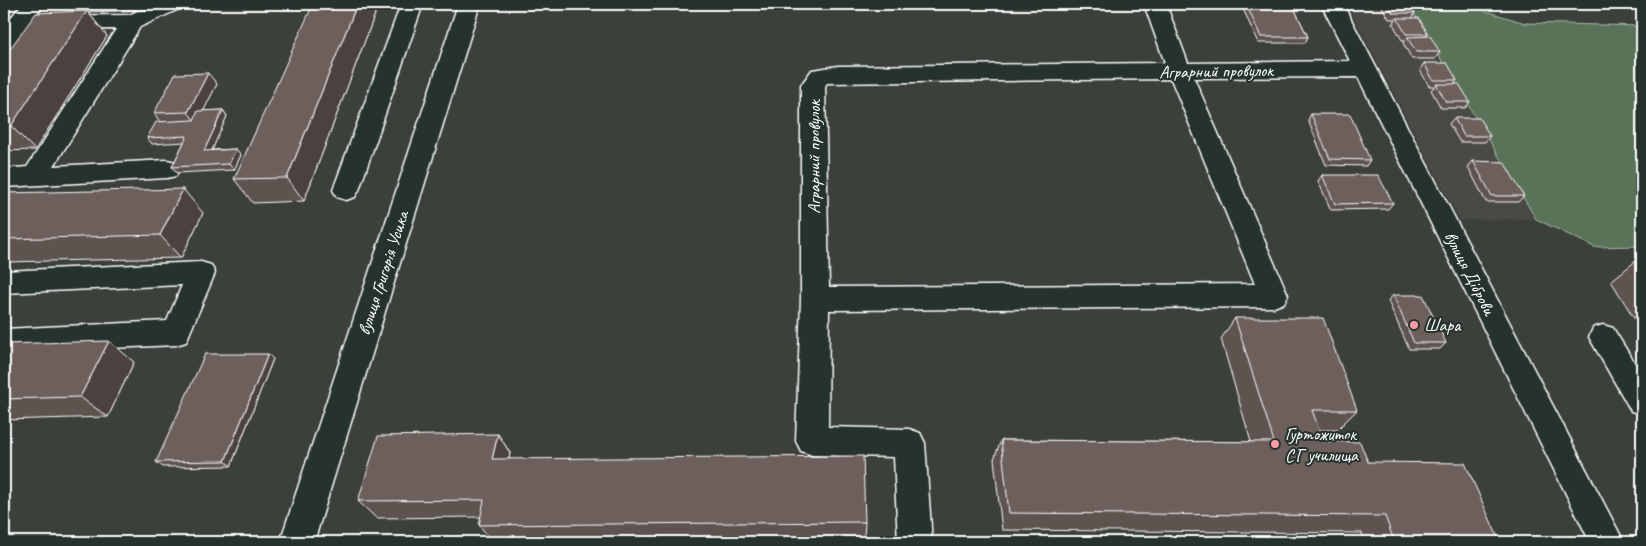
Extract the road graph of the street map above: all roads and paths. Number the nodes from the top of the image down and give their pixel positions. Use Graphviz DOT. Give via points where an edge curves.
graph roads {
  1 [pos="33,4"];
  2 [pos="170,4"];
  3 [pos="412,4"];
  4 [pos="469,4"];
  5 [pos="1155,4"];
  6 [pos="1332,4"];
  7 [pos="132,22"];
  8 [pos="18,23"];
  9 [pos="4,42"];
  10 [pos="1366,69"];
  11 [pos="1180,72"];
  12 [pos="167,169"];
  13 [pos="36,176"];
  14 [pos="4,178"];
  15 [pos="346,190"];
  16 [pos="4,282"];
  17 [pos="815,300"];
  18 [pos="1603,336"];
  19 [pos="4,342"];
  20 [pos="1642,401"];
  21 [pos="297,542"];
  22 [pos="915,542"];
  23 [pos="1607,542"];
  1 -- 8 [label="street"];
  2 -- 7 [label="street"];
  3 -- 15 [label="street"];
  4 -- 21 [label="street, вулиця Григорія Усика"];
  5 -- 11 [label="street"];
  6 -- 10 [label="street, вулиця Діброви"];
  7 -- 8 [label="street"];
  7 -- 13 [label="street"];
  8 -- 9 [label="street"];
  10 -- 11 [label="street, Аграрний провулок"];
  10 -- 23 [label="street, вулиця Діброви"];
  11 -- 17 [label="street, Аграрний провулок" via="820,76 813,85"];
  11 -- 17 [label="street" via="1274,295"];
  12 -- 13 [label="street"];
  13 -- 14 [label="street"];
  16 -- 19 [label="street" via="201,274 176,333"];
  17 -- 22 [label="street, Аграрний провулок" via="812,441 909,443"];
  18 -- 20 [label="street"];
}
